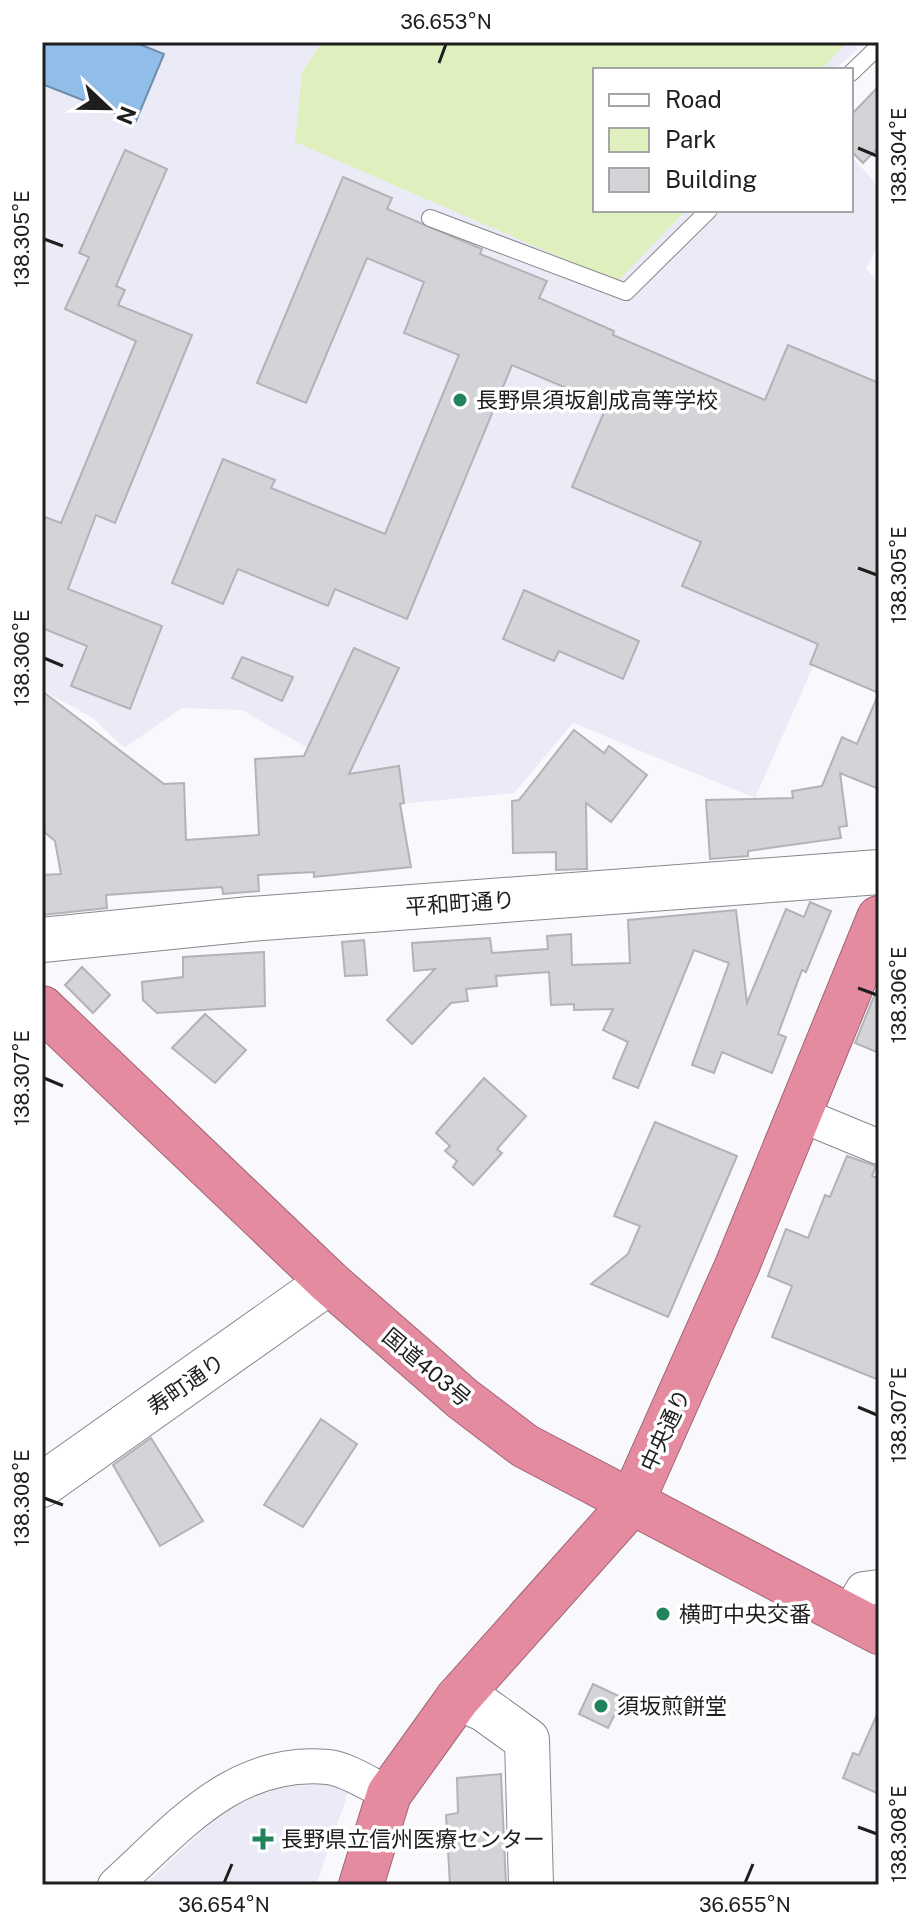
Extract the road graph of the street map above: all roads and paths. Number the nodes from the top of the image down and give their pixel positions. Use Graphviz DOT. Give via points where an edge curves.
graph roads {
  1 [pos="879,46"];
  2 [pos="853,71"];
  3 [pos="707,212"];
  4 [pos="430,218"];
  5 [pos="879,872"];
  6 [pos="879,918"];
  7 [pos="42,940"];
  8 [pos="42,1008"];
  9 [pos="799,1114"];
  10 [pos="879,1147"];
  11 [pos="329,1282"];
  12 [pos="42,1485"];
  13 [pos="631,1504"];
  14 [pos="879,1587"];
  15 [pos="863,1624"];
  16 [pos="458,1698"];
  17 [pos="389,1794"];
  18 [pos="115,1885"];
  19 [pos="361,1885"];
  20 [pos="531,1885"];
  1 -- 2 [label="lane"];
  3 -- 4 [label="lane" via="626,292"];
  5 -- 7 [label="street, 平和町通り" via="250,919"];
  6 -- 9 [label="highway, 中央通り"];
  8 -- 11 [label="highway, 国道403号"];
  9 -- 10 [label="street"];
  9 -- 13 [label="highway, 中央通り"];
  11 -- 12 [label="street, 寿町通り"];
  11 -- 13 [label="highway, 国道403号" via="525,1446"];
  13 -- 15 [label="highway, 国道403号"];
  13 -- 16 [label="highway, 中央通り"];
  14 -- 15 [label="street" via="863,1589"];
  16 -- 17 [label="highway, 中央通り"];
  16 -- 20 [label="street" via="484,1709 527,1740"];
  17 -- 18 [label="street" via="330,1767 269,1771 238,1781 210,1798"];
  17 -- 19 [label="highway, 中央通り"];
}
